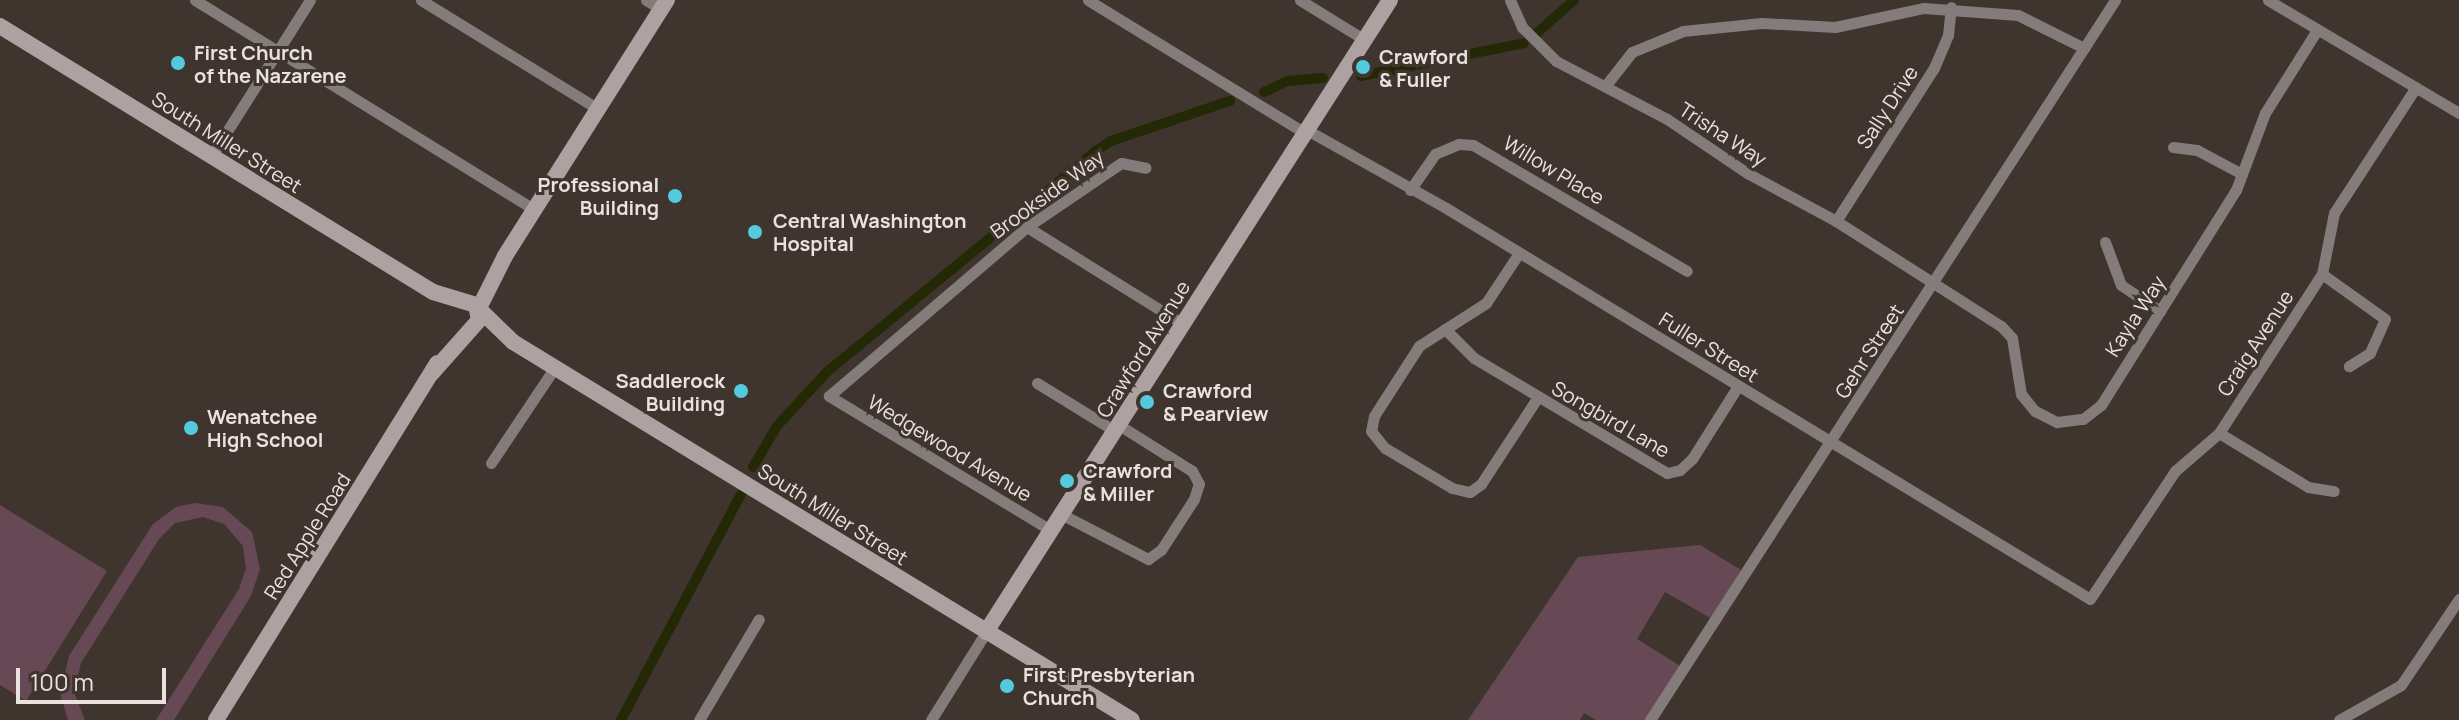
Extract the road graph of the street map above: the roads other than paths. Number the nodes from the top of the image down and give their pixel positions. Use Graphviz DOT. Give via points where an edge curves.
graph roads {
  1 [pos="195,0"];
  2 [pos="310,0"];
  3 [pos="421,0"];
  4 [pos="646,0"];
  5 [pos="1088,0"];
  6 [pos="1300,0"];
  7 [pos="1390,0"];
  8 [pos="1510,0"];
  9 [pos="2115,0"];
  10 [pos="2268,0"];
  11 [pos="664,5"];
  12 [pos="1951,7"];
  13 [pos="0,26"];
  14 [pos="2317,30"];
  15 [pos="1365,40"];
  16 [pos="2084,48"];
  17 [pos="277,51"];
  18 [pos="1606,85"];
  19 [pos="2416,87"];
  20 [pos="598,109"];
  21 [pos="2459,113"];
  22 [pos="1306,132"];
  23 [pos="2173,147"];
  24 [pos="212,155"];
  25 [pos="1146,168"];
  26 [pos="2242,174"];
  27 [pos="1410,190"];
  28 [pos="534,209"];
  29 [pos="1836,221"];
  30 [pos="1027,227"];
  31 [pos="2105,242"];
  32 [pos="1519,253"];
  33 [pos="1687,271"];
  34 [pos="2322,274"];
  35 [pos="1934,283"];
  36 [pos="2160,311"];
  37 [pos="469,313"];
  38 [pos="1181,323"];
  39 [pos="1445,329"];
  40 [pos="2349,366"];
  41 [pos="555,367"];
  42 [pos="1037,383"];
  43 [pos="1738,386"];
  44 [pos="829,396"];
  45 [pos="1538,397"];
  46 [pos="1117,428"];
  47 [pos="2219,433"];
  48 [pos="1831,444"];
  49 [pos="491,463"];
  50 [pos="2334,491"];
  51 [pos="1063,515"];
  52 [pos="1052,531"];
  53 [pos="2090,599"];
  54 [pos="2459,599"];
  55 [pos="759,619"];
  56 [pos="986,632"];
  57 [pos="216,720"];
  58 [pos="699,720"];
  59 [pos="931,720"];
  60 [pos="1132,720"];
  61 [pos="1650,720"];
  62 [pos="2339,720"];
  1 -- 17 [label="street"];
  2 -- 17 [label="street"];
  3 -- 20 [label="street"];
  4 -- 11 [label="street"];
  5 -- 22 [label="street, Fuller Street"];
  6 -- 15 [label="street"];
  7 -- 15 [label="street, Crawford Avenue"];
  8 -- 18 [label="street, Trisha Way" via="1522,27 1544,52"];
  9 -- 16 [label="street, Gehr Street"];
  10 -- 14 [label="street"];
  11 -- 20 [label="street, Red Apple Road"];
  12 -- 16 [label="street" via="1994,9 2037,21"];
  12 -- 18 [label="street" via="1895,11 1835,27 1762,23 1683,31 1632,52"];
  12 -- 29 [label="street, Sally Drive" via="1948,35 1934,68"];
  13 -- 24 [label="street, South Miller Street"];
  14 -- 19 [label="street"];
  14 -- 26 [label="street, Kayla Way" via="2265,113"];
  15 -- 22 [label="street, Crawford Avenue"];
  16 -- 35 [label="street, Gehr Street"];
  17 -- 24 [label="street"];
  17 -- 28 [label="street"];
  18 -- 29 [label="street, Trisha Way"];
  19 -- 21 [label="street"];
  19 -- 34 [label="street, Craig Avenue" via="2334,213"];
  20 -- 28 [label="street, Red Apple Road"];
  22 -- 27 [label="street, Fuller Street"];
  22 -- 38 [label="street, Crawford Avenue"];
  23 -- 26 [label="street" via="2197,150"];
  24 -- 37 [label="street, South Miller Street"];
  25 -- 30 [label="street, Brookside Way" via="1121,163"];
  26 -- 36 [label="street, Kayla Way"];
  27 -- 32 [label="street, Fuller Street"];
  27 -- 33 [label="street, Willow Place" via="1435,154 1451,146 1473,145"];
  28 -- 37 [label="street, Red Apple Road"];
  29 -- 35 [label="street, Trisha Way"];
  30 -- 38 [label="street"];
  30 -- 44 [label="street, Brookside Way"];
  31 -- 36 [label="street" via="2121,285"];
  32 -- 39 [label="street" via="1486,303"];
  32 -- 43 [label="street, Fuller Street"];
  34 -- 40 [label="street" via="2385,319 2370,353"];
  34 -- 47 [label="street, Craig Avenue"];
  35 -- 36 [label="street, Kayla Way" via="2012,338 2021,394 2035,411 2057,422 2083,419 2101,405"];
  35 -- 48 [label="street, Gehr Street"];
  37 -- 41 [label="street, South Miller Street"];
  37 -- 57 [label="street, Red Apple Road"];
  38 -- 46 [label="street, Crawford Avenue"];
  39 -- 45 [label="street, Songbird Lane" via="1466,352"];
  39 -- 45 [label="street" via="1419,346 1372,421 1372,436 1385,448 1452,488 1470,492 1481,484"];
  41 -- 49 [label="street"];
  41 -- 56 [label="street, South Miller Street"];
  42 -- 46 [label="street"];
  43 -- 45 [label="street, Songbird Lane" via="1692,459 1667,473"];
  43 -- 48 [label="street, Fuller Street"];
  44 -- 52 [label="street, Wedgewood Avenue"];
  46 -- 51 [label="street, Crawford Avenue"];
  46 -- 51 [label="street" via="1192,471 1199,484 1194,499 1161,550 1148,559"];
  47 -- 50 [label="street" via="2308,487"];
  47 -- 53 [label="street, Craig Avenue" via="2175,471"];
  48 -- 53 [label="street, Fuller Street"];
  48 -- 61 [label="street, Gehr Street"];
  51 -- 52 [label="street, Crawford Avenue"];
  52 -- 56 [label="street, Crawford Avenue"];
  54 -- 62 [label="street" via="2401,685"];
  55 -- 58 [label="street"];
  56 -- 59 [label="street, Crawford Avenue"];
  56 -- 60 [label="street, South Miller Street"];
}
